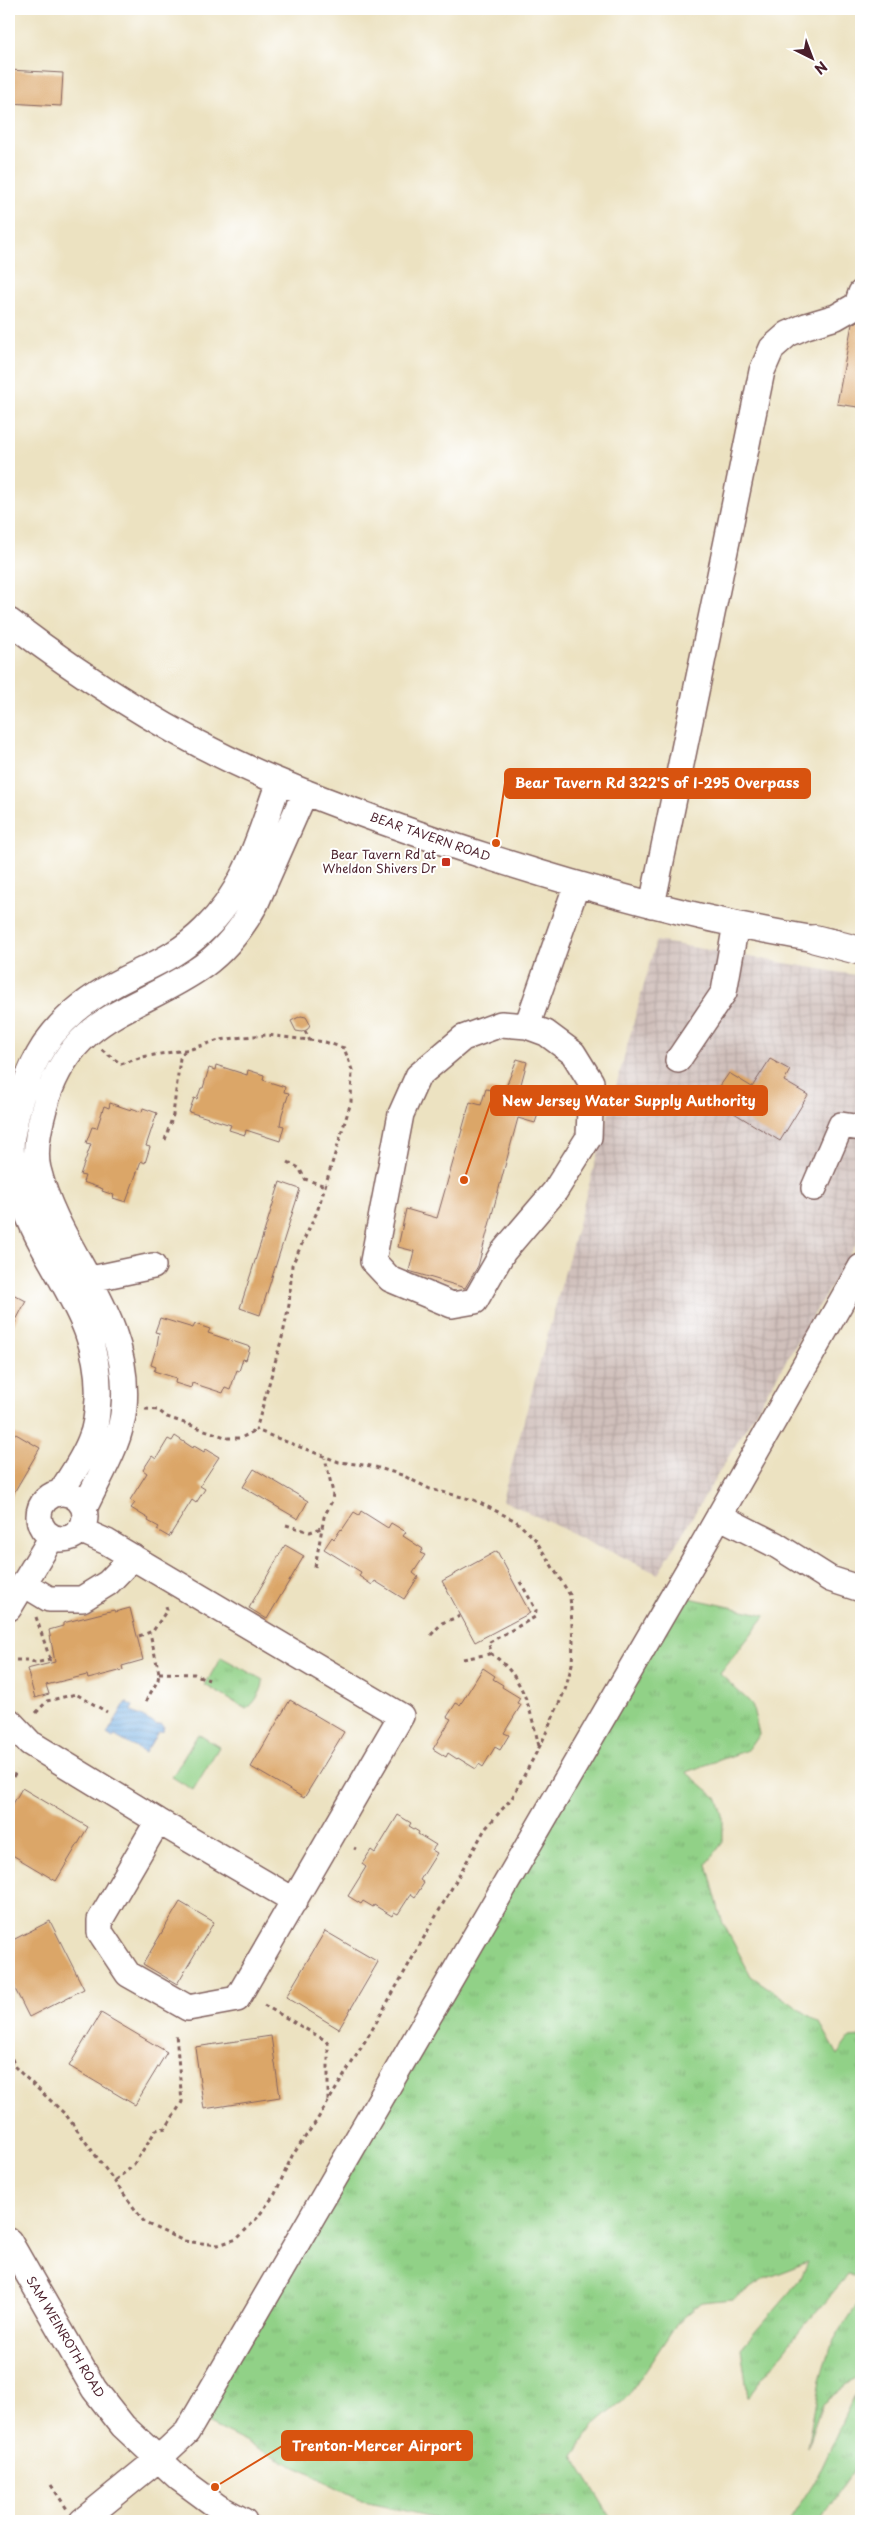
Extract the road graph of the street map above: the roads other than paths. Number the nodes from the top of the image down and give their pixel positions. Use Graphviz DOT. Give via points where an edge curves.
graph roads {
  1 [pos="861,293"];
  2 [pos="9,621"];
  3 [pos="279,782"];
  4 [pos="305,792"];
  5 [pos="576,884"];
  6 [pos="652,905"];
  7 [pos="736,924"];
  8 [pos="861,934"];
  9 [pos="815,939"];
  10 [pos="861,946"];
  11 [pos="861,951"];
  12 [pos="527,1026"];
  13 [pos="678,1060"];
  14 [pos="861,1128"];
  15 [pos="38,1137"];
  16 [pos="10,1140"];
  17 [pos="814,1188"];
  18 [pos="153,1266"];
  19 [pos="861,1267"];
  20 [pos="77,1282"];
  21 [pos="60,1493"];
  22 [pos="719,1516"];
  23 [pos="82,1519"];
  24 [pos="52,1537"];
  25 [pos="133,1557"];
  26 [pos="24,1584"];
  27 [pos="861,1589"];
  28 [pos="21,1610"];
  29 [pos="9,1721"];
  30 [pos="158,1821"];
  31 [pos="295,1902"];
  32 [pos="12,2254"];
  33 [pos="157,2460"];
  34 [pos="76,2518"];
  35 [pos="244,2521"];
  1 -- 6 [label="street" via="857,305 836,317 788,334 772,348 762,371"];
  2 -- 3 [label="street, BEAR TAVERN ROAD" via="87,678 151,718"];
  3 -- 4 [label="street, BEAR TAVERN ROAD"];
  3 -- 16 [label="street" via="247,866 226,905 180,952 114,985 62,1023 31,1065"];
  4 -- 5 [label="street, BEAR TAVERN ROAD" via="443,842"];
  4 -- 15 [label="street" via="247,919 226,945 203,965 111,1016 82,1038 55,1077"];
  5 -- 6 [label="street, BEAR TAVERN ROAD"];
  5 -- 12 [label="street"];
  6 -- 7 [label="street, BEAR TAVERN ROAD"];
  7 -- 9 [label="street, BEAR TAVERN ROAD"];
  7 -- 13 [label="street" via="724,992"];
  8 -- 9 [label="highway"];
  9 -- 10 [label="street, BEAR TAVERN ROAD"];
  9 -- 11 [label="highway"];
  12 -- 12 [label="street" via="546,1034 573,1053 591,1082 589,1137 555,1191 503,1252 475,1301 452,1305 390,1279 373,1261 401,1114 418,1076 464,1038 501,1024"];
  14 -- 17 [label="street" via="841,1125"];
  15 -- 16 [label="street"];
  15 -- 20 [label="street" via="38,1168"];
  16 -- 20 [label="street" via="16,1180 26,1208"];
  18 -- 20 [label="street"];
  19 -- 22 [label="street"];
  20 -- 21 [label="street" via="96,1362 96,1419 90,1441"];
  20 -- 23 [label="street" via="112,1324 125,1379 124,1409 117,1437"];
  21 -- 23 [label="street" via="75,1496"];
  21 -- 24 [label="street" via="46,1499 39,1512 42,1527"];
  22 -- 27 [label="street" via="776,1545 830,1579"];
  22 -- 33 [label="street" via="187,2432"];
  23 -- 24 [label="street" via="68,1538"];
  23 -- 25 [label="street" via="107,1542"];
  24 -- 26 [label="street"];
  25 -- 26 [label="street" via="108,1583 82,1599 49,1599"];
  25 -- 31 [label="street" via="402,1716"];
  26 -- 28 [label="street"];
  29 -- 30 [label="street" via="30,1743"];
  30 -- 31 [label="street"];
  30 -- 31 [label="street" via="100,1920 100,1932 128,1974 188,2008 237,1999"];
  32 -- 33 [label="street, SAM WEINROTH ROAD" via="94,2389 123,2426"];
  33 -- 34 [label="street"];
  33 -- 35 [label="street, SAM WEINROTH ROAD" via="218,2506"];
}
